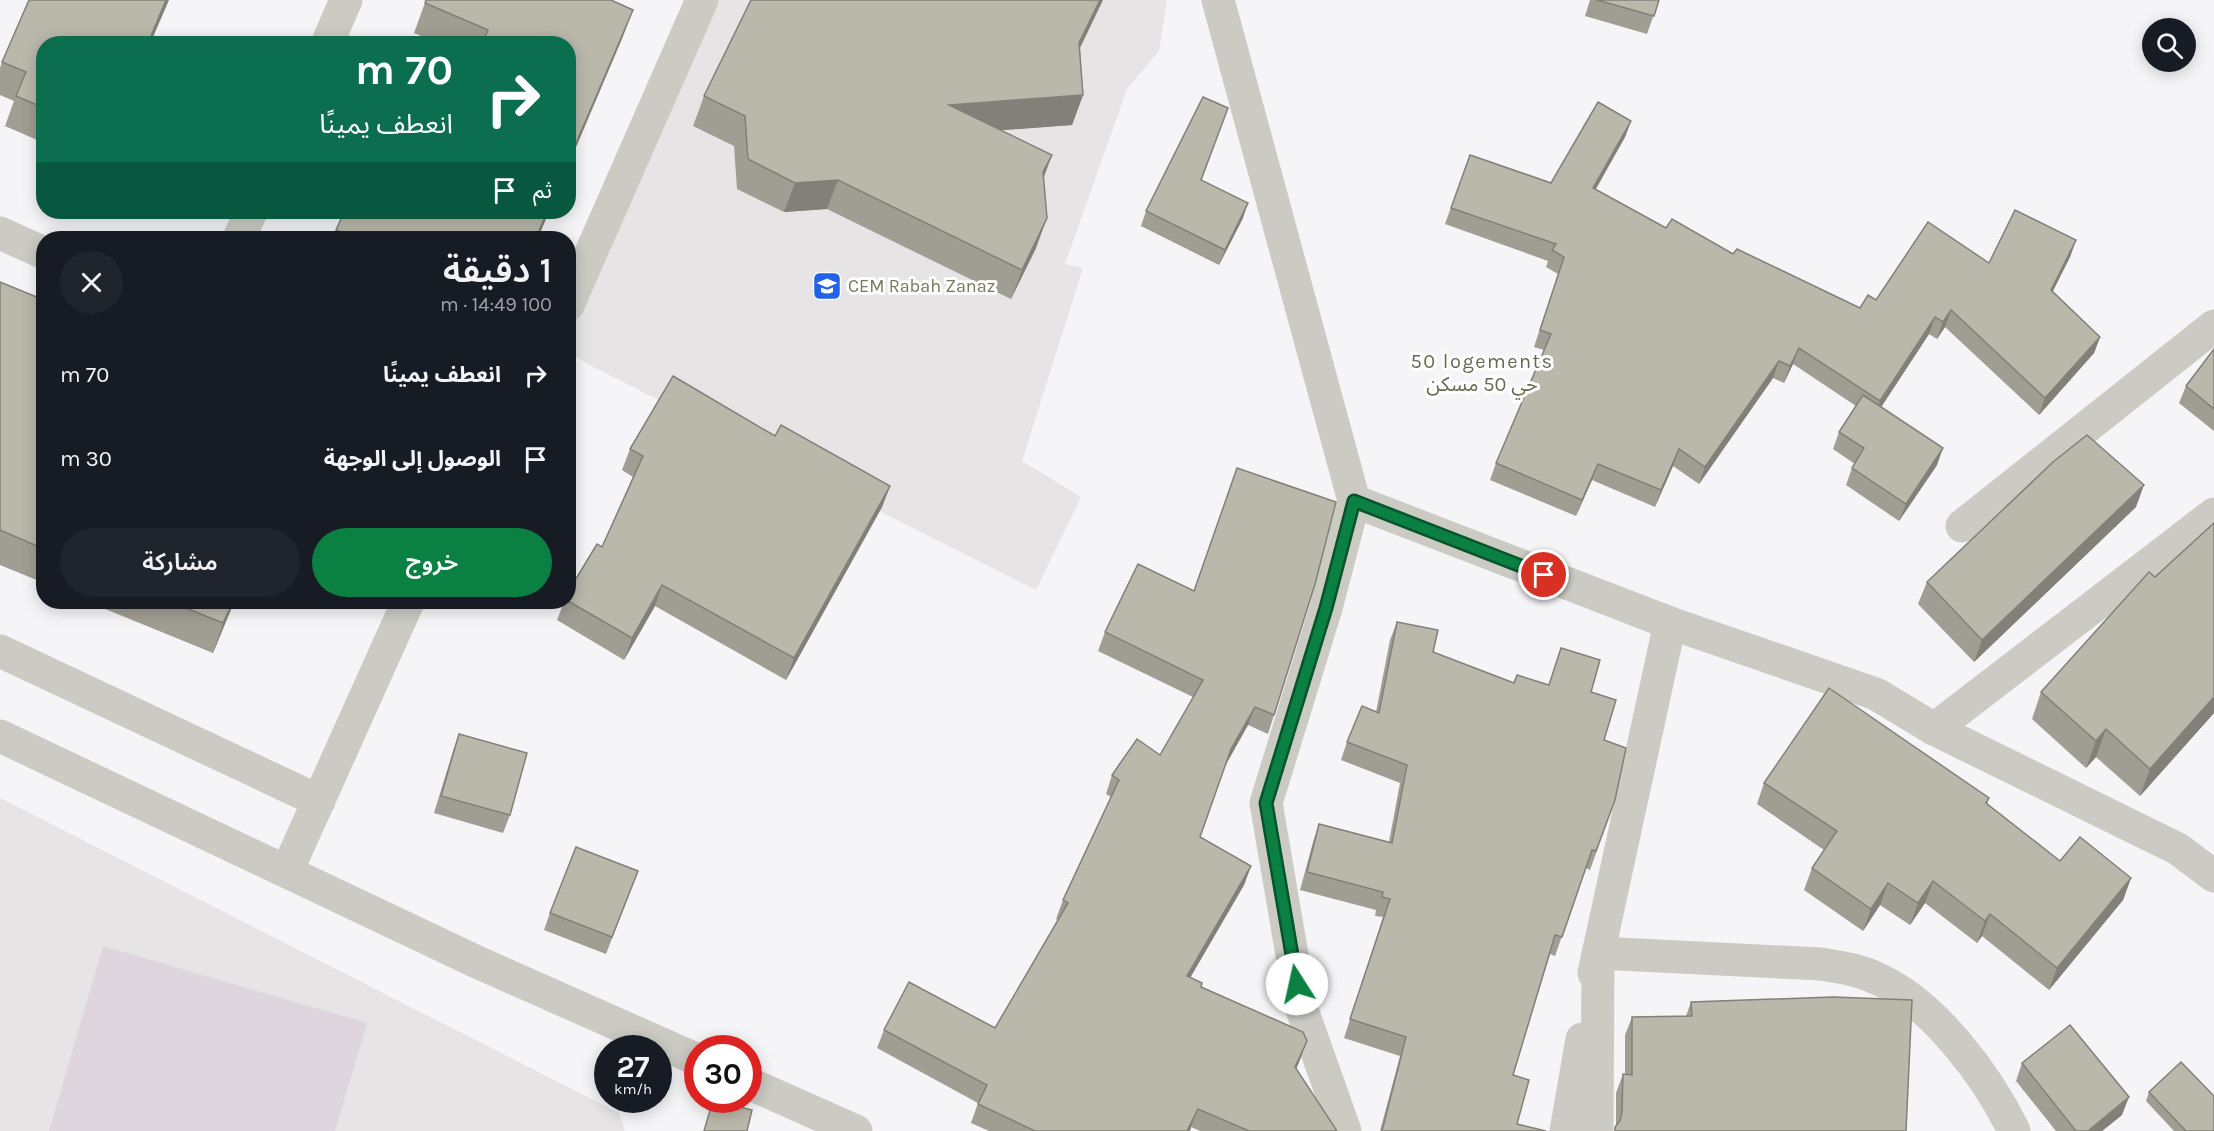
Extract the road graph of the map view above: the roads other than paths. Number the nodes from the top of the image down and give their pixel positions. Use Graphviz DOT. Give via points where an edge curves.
graph roads {
  1 [pos="346,0"];
  2 [pos="702,0"];
  3 [pos="1218,0"];
  4 [pos="330,36"];
  5 [pos="0,233"];
  6 [pos="36,249"];
  7 [pos="576,286"];
  8 [pos="2214,326"];
  9 [pos="1354,501"];
  10 [pos="2214,514"];
  11 [pos="1962,526"];
  12 [pos="405,609"];
  13 [pos="1670,623"];
  14 [pos="0,651"];
  15 [pos="1934,729"];
  16 [pos="0,736"];
  17 [pos="319,801"];
  18 [pos="287,871"];
  19 [pos="2214,876"];
  20 [pos="1598,953"];
  21 [pos="684,1054"];
  22 [pos="762,1089"];
  23 [pos="856,1131"];
  24 [pos="1345,1131"];
  25 [pos="1566,1131"];
  26 [pos="1597,1131"];
  27 [pos="2014,1131"];
  1 -- 4 [label="street"];
  2 -- 7 [label="street"];
  3 -- 9 [label="street"];
  5 -- 6 [label="street"];
  8 -- 11 [label="street"];
  9 -- 13 [label="street"];
  9 -- 24 [label="street" via="1326,608 1266,803 1301,1007"];
  10 -- 15 [label="street"];
  12 -- 17 [label="street"];
  13 -- 15 [label="street" via="1876,694"];
  13 -- 20 [label="street"];
  14 -- 17 [label="street"];
  15 -- 19 [label="street" via="2178,849"];
  16 -- 18 [label="street"];
  17 -- 18 [label="street"];
  18 -- 21 [label="street" via="477,962"];
  20 -- 25 [label="street"];
  20 -- 26 [label="street"];
  20 -- 27 [label="street" via="1821,964 1879,979 1927,1013 1969,1058"];
  22 -- 23 [label="street"];
}
